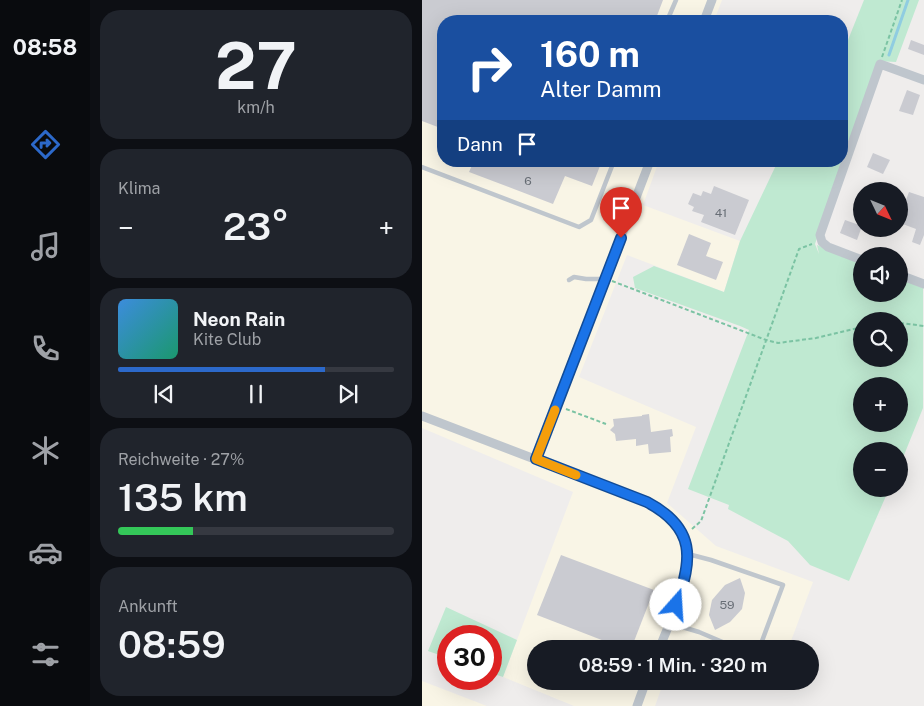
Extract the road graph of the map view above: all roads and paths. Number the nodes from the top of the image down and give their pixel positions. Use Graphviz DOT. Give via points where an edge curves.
graph roads {
  1 [pos="676,0"];
  2 [pos="712,0"];
  3 [pos="902,0"];
  4 [pos="670,15"];
  5 [pos="706,15"];
  6 [pos="880,64"];
  7 [pos="924,80"];
  8 [pos="848,155"];
  9 [pos="422,167"];
  10 [pos="612,167"];
  11 [pos="648,167"];
  12 [pos="844,167"];
  13 [pos="822,242"];
  14 [pos="853,257"];
  15 [pos="908,278"];
  16 [pos="605,279"];
  17 [pos="569,280"];
  18 [pos="924,284"];
  19 [pos="908,323"];
  20 [pos="924,326"];
  21 [pos="853,329"];
  22 [pos="766,340"];
  23 [pos="557,406"];
  24 [pos="422,416"];
  25 [pos="606,424"];
  26 [pos="536,459"];
  27 [pos="684,536"];
  28 [pos="688,554"];
  29 [pos="669,623"];
  30 [pos="662,640"];
  31 [pos="717,640"];
  32 [pos="762,640"];
  33 [pos="643,690"];
  34 [pos="637,706"];
  1 -- 4 [label="lane"];
  2 -- 5 [label="street"];
  3 -- 6 [label="path"];
  6 -- 7 [label="street"];
  6 -- 8 [label="street"];
  9 -- 10 [label="lane" via="579,227 591,220"];
  11 -- 16 [label="street"];
  12 -- 13 [label="street" via="820,235"];
  13 -- 14 [label="street"];
  13 -- 22 [label="path" via="799,249"];
  15 -- 18 [label="street"];
  16 -- 17 [label="lane" via="574,277"];
  16 -- 22 [label="path"];
  16 -- 23 [label="street"];
  19 -- 20 [label="path"];
  21 -- 22 [label="path" via="778,343"];
  22 -- 27 [label="path" via="701,521"];
  23 -- 25 [label="path"];
  23 -- 26 [label="street"];
  24 -- 26 [label="street"];
  26 -- 27 [label="street" via="647,502 670,517"];
  27 -- 28 [label="street"];
  28 -- 29 [label="street" via="687,570"];
  28 -- 32 [label="lane" via="783,585"];
  29 -- 30 [label="street"];
  29 -- 31 [label="lane"];
  33 -- 34 [label="street"];
}
